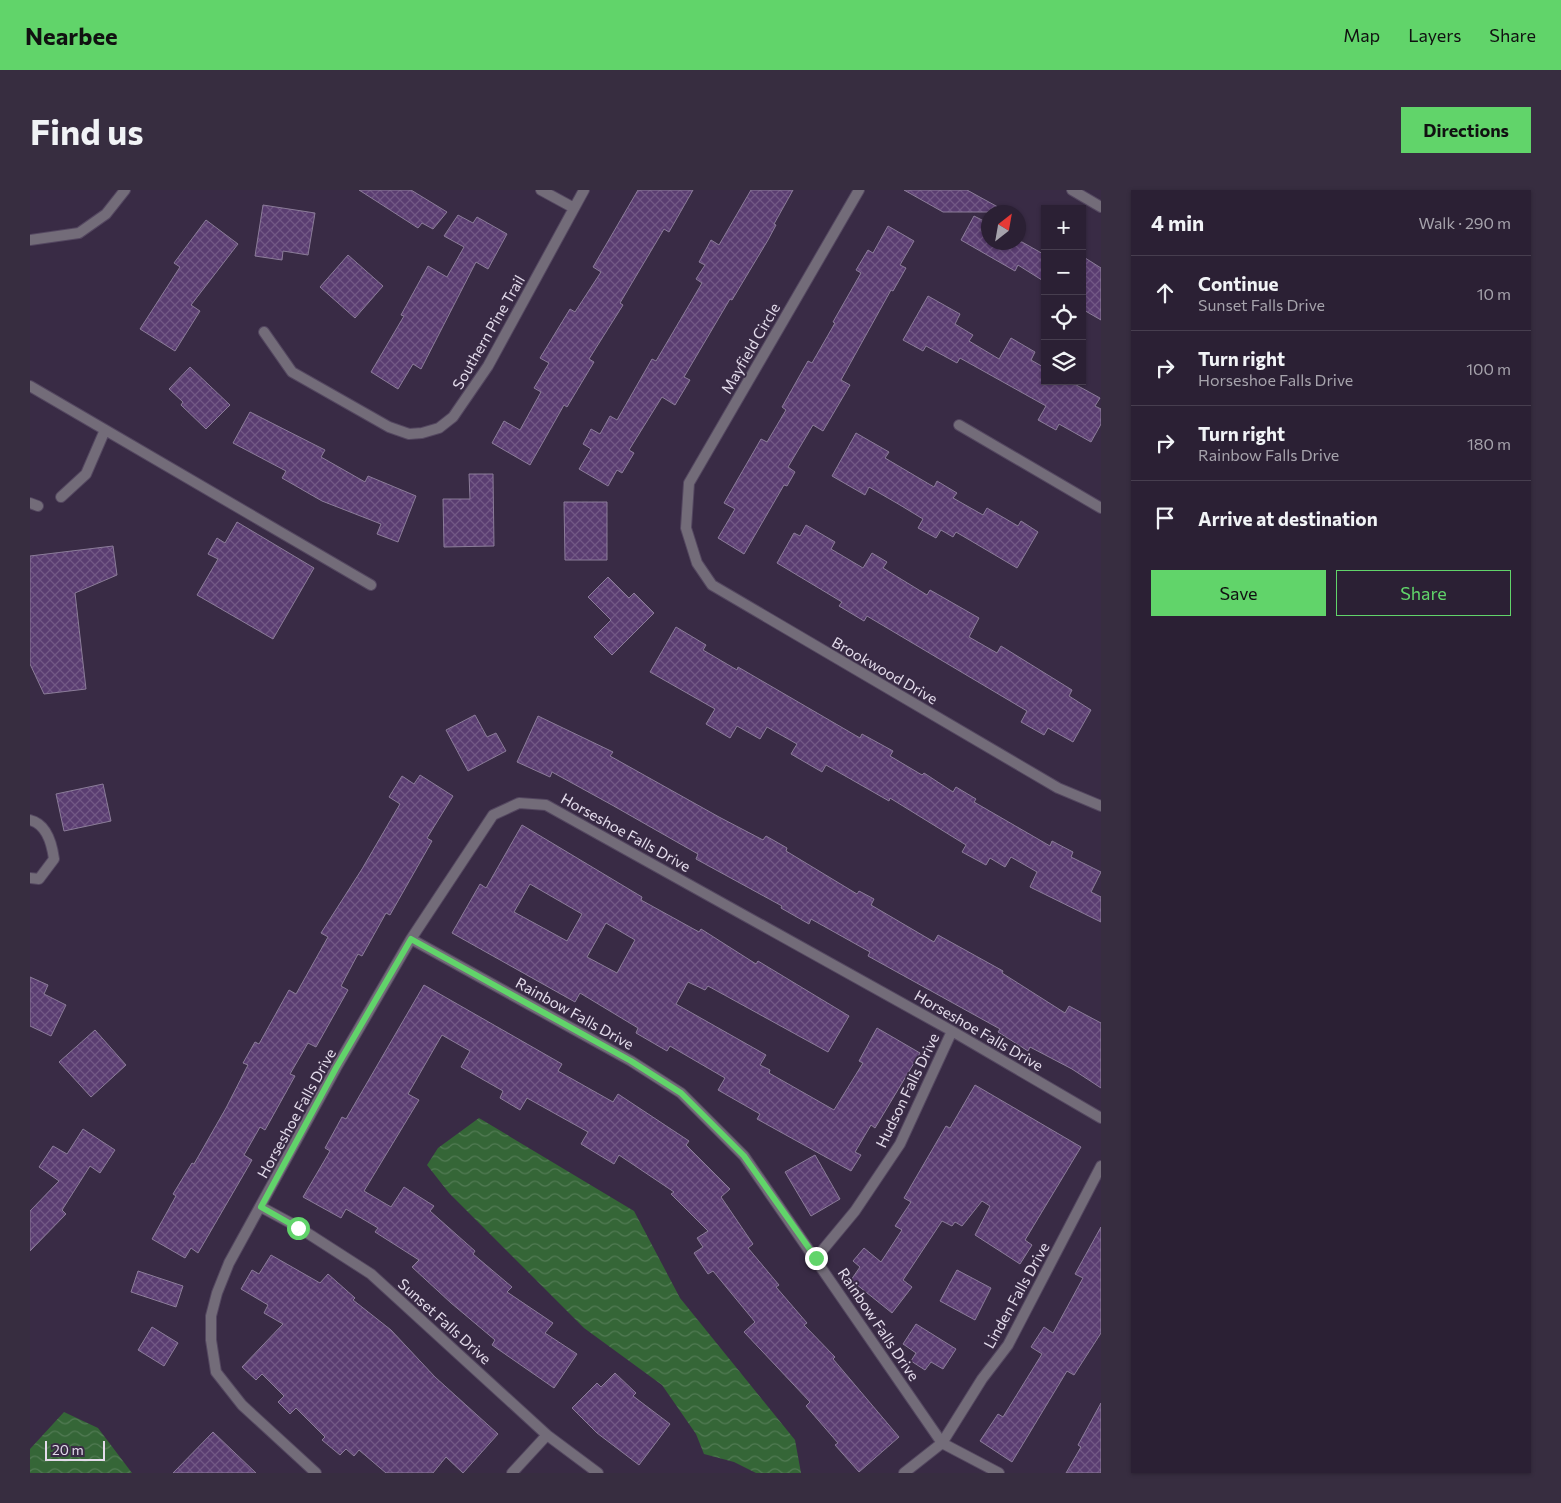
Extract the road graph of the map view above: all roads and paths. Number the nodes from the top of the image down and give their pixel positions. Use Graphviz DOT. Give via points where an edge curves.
graph roads {
  1 [pos="125,190"];
  2 [pos="541,190"];
  3 [pos="584,190"];
  4 [pos="859,190"];
  5 [pos="1072,190"];
  6 [pos="1101,206"];
  7 [pos="574,208"];
  8 [pos="30,240"];
  9 [pos="264,332"];
  10 [pos="30,386"];
  11 [pos="959,425"];
  12 [pos="105,430"];
  13 [pos="61,497"];
  14 [pos="1101,508"];
  15 [pos="686,528"];
  16 [pos="371,585"];
  17 [pos="1101,806"];
  18 [pos="30,820"];
  19 [pos="30,878"];
  20 [pos="411,939"];
  21 [pos="952,1032"];
  22 [pos="1101,1118"];
  23 [pos="1101,1166"];
  24 [pos="261,1207"];
  25 [pos="816,1258"];
  26 [pos="547,1435"];
  27 [pos="942,1443"];
  28 [pos="316,1473"];
  29 [pos="512,1473"];
  30 [pos="598,1473"];
  31 [pos="904,1473"];
  32 [pos="999,1473"];
  1 -- 8 [label="street" via="106,214 79,233"];
  2 -- 7 [label="street"];
  3 -- 7 [label="street, Southern Pine Trail"];
  4 -- 15 [label="street, Mayfield Circle" via="689,483"];
  5 -- 6 [label="street"];
  7 -- 9 [label="street, Southern Pine Trail" via="488,366 453,417 439,428 409,434 390,427 292,372"];
  10 -- 12 [label="street"];
  11 -- 14 [label="street"];
  12 -- 13 [label="street" via="86,474"];
  12 -- 16 [label="street"];
  15 -- 17 [label="street, Brookwood Drive" via="697,563 712,585 1058,788"];
  18 -- 19 [label="street" via="36,822 51,840 54,859 39,879"];
  20 -- 21 [label="street, Horseshoe Falls Drive" via="493,815 519,803 546,805"];
  20 -- 24 [label="street, Horseshoe Falls Drive"];
  20 -- 25 [label="street, Rainbow Falls Drive" via="631,1061 681,1093 744,1156"];
  21 -- 22 [label="street, Horseshoe Falls Drive"];
  21 -- 25 [label="street, Hudson Falls Drive" via="900,1144 855,1211"];
  23 -- 27 [label="street, Linden Falls Drive" via="1008,1345"];
  24 -- 26 [label="street, Sunset Falls Drive" via="371,1274"];
  24 -- 28 [label="street, Horseshoe Falls Drive" via="229,1263 217,1293 211,1316 216,1372 242,1405"];
  25 -- 27 [label="street, Rainbow Falls Drive"];
  26 -- 29 [label="street"];
  26 -- 30 [label="street, Sunset Falls Drive"];
  27 -- 31 [label="street, Linden Falls Drive"];
  27 -- 32 [label="street"];
}
